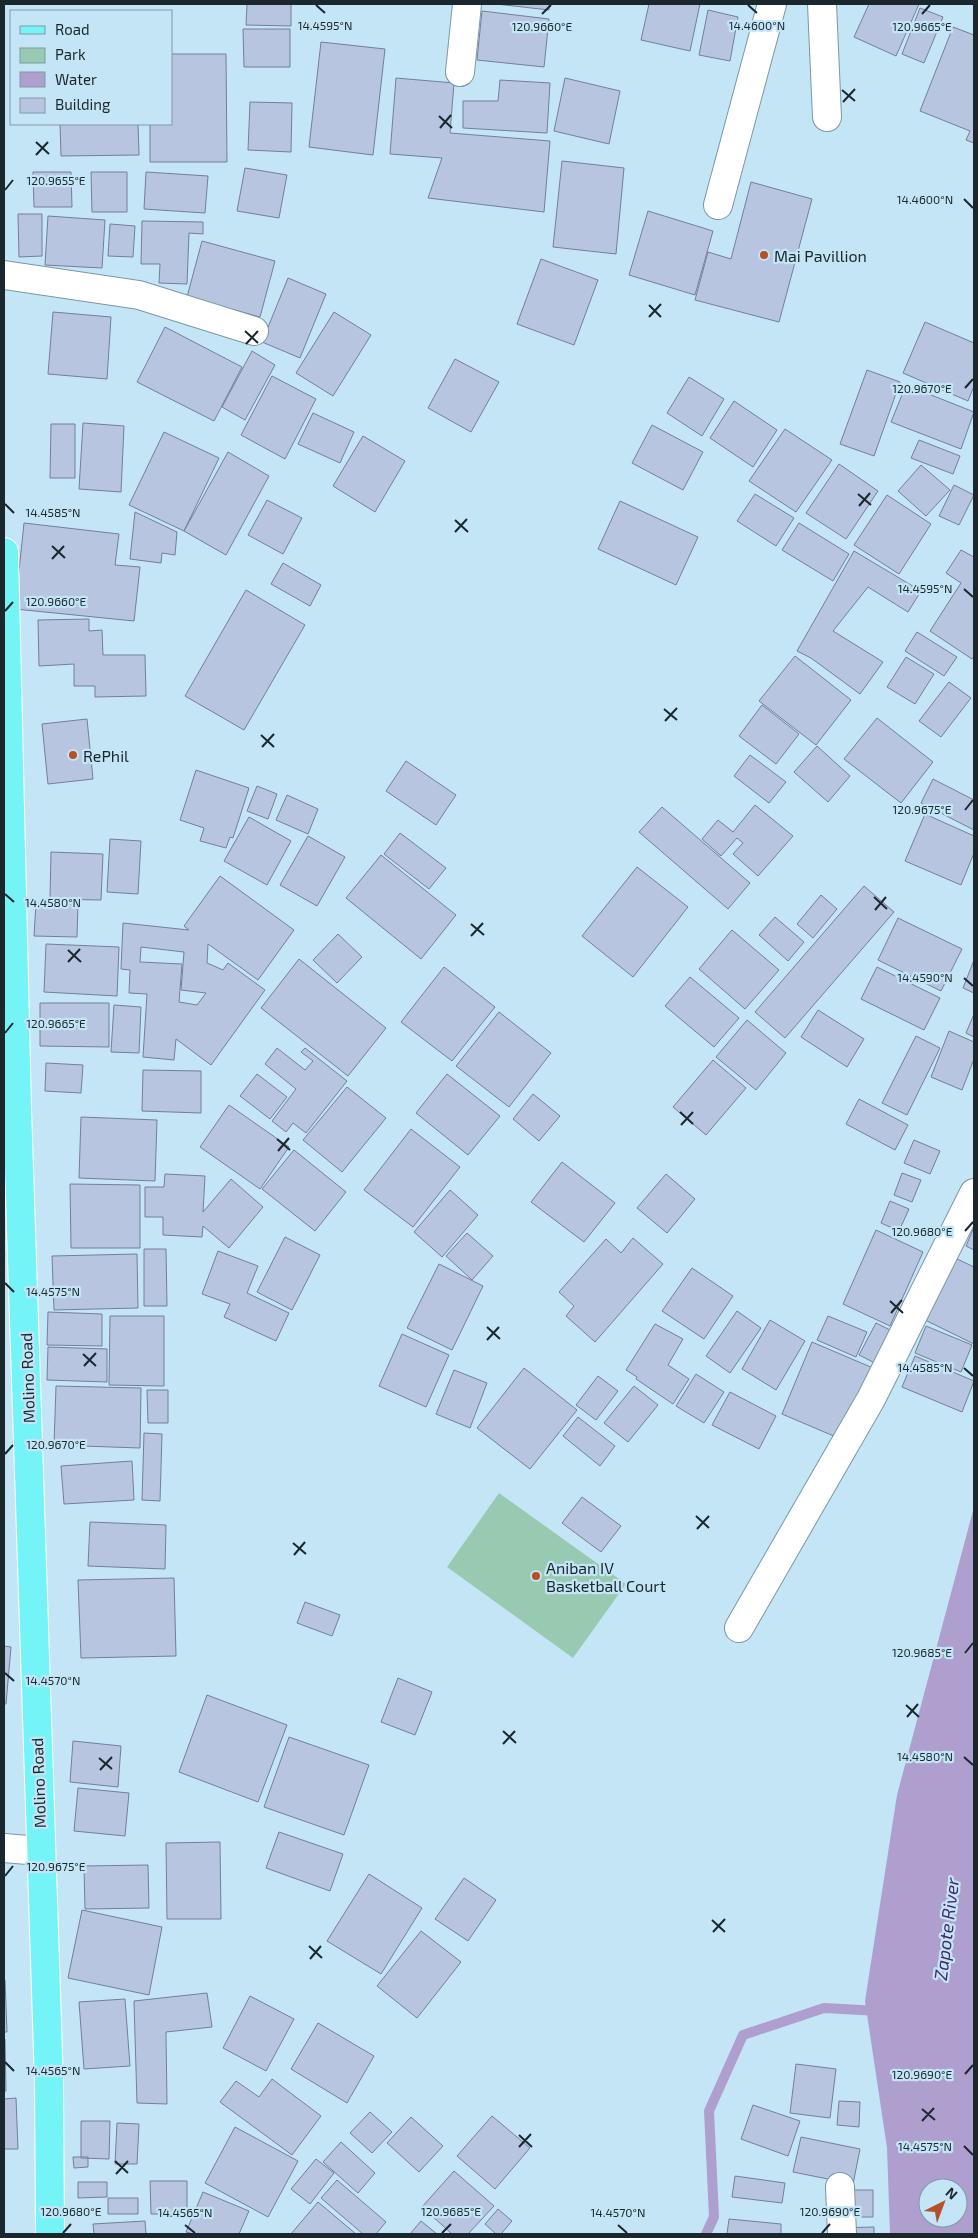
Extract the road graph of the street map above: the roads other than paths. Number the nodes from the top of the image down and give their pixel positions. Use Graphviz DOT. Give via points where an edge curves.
graph roads {
  1 [pos="467,4"];
  2 [pos="772,4"];
  3 [pos="822,4"];
  4 [pos="460,72"];
  5 [pos="827,117"];
  6 [pos="718,204"];
  7 [pos="4,275"];
  8 [pos="254,331"];
  9 [pos="4,552"];
  10 [pos="7,841"];
  11 [pos="8,918"];
  12 [pos="9,1009"];
  13 [pos="974,1193"];
  14 [pos="13,1255"];
  15 [pos="739,1628"];
  16 [pos="4,1848"];
  17 [pos="40,1851"];
  18 [pos="840,2187"];
  19 [pos="50,2234"];
  20 [pos="842,2234"];
  1 -- 4 [label="street"];
  2 -- 6 [label="street"];
  3 -- 5 [label="street"];
  7 -- 8 [label="street" via="139,295"];
  9 -- 10 [label="main road, Molino Road"];
  10 -- 11 [label="main road, Molino Road"];
  11 -- 12 [label="main road, Molino Road"];
  12 -- 14 [label="main road, Molino Road"];
  13 -- 15 [label="street" via="870,1399"];
  14 -- 17 [label="main road, Molino Road"];
  16 -- 17 [label="street"];
  17 -- 19 [label="main road, Molino Road"];
  18 -- 20 [label="street"];
}
